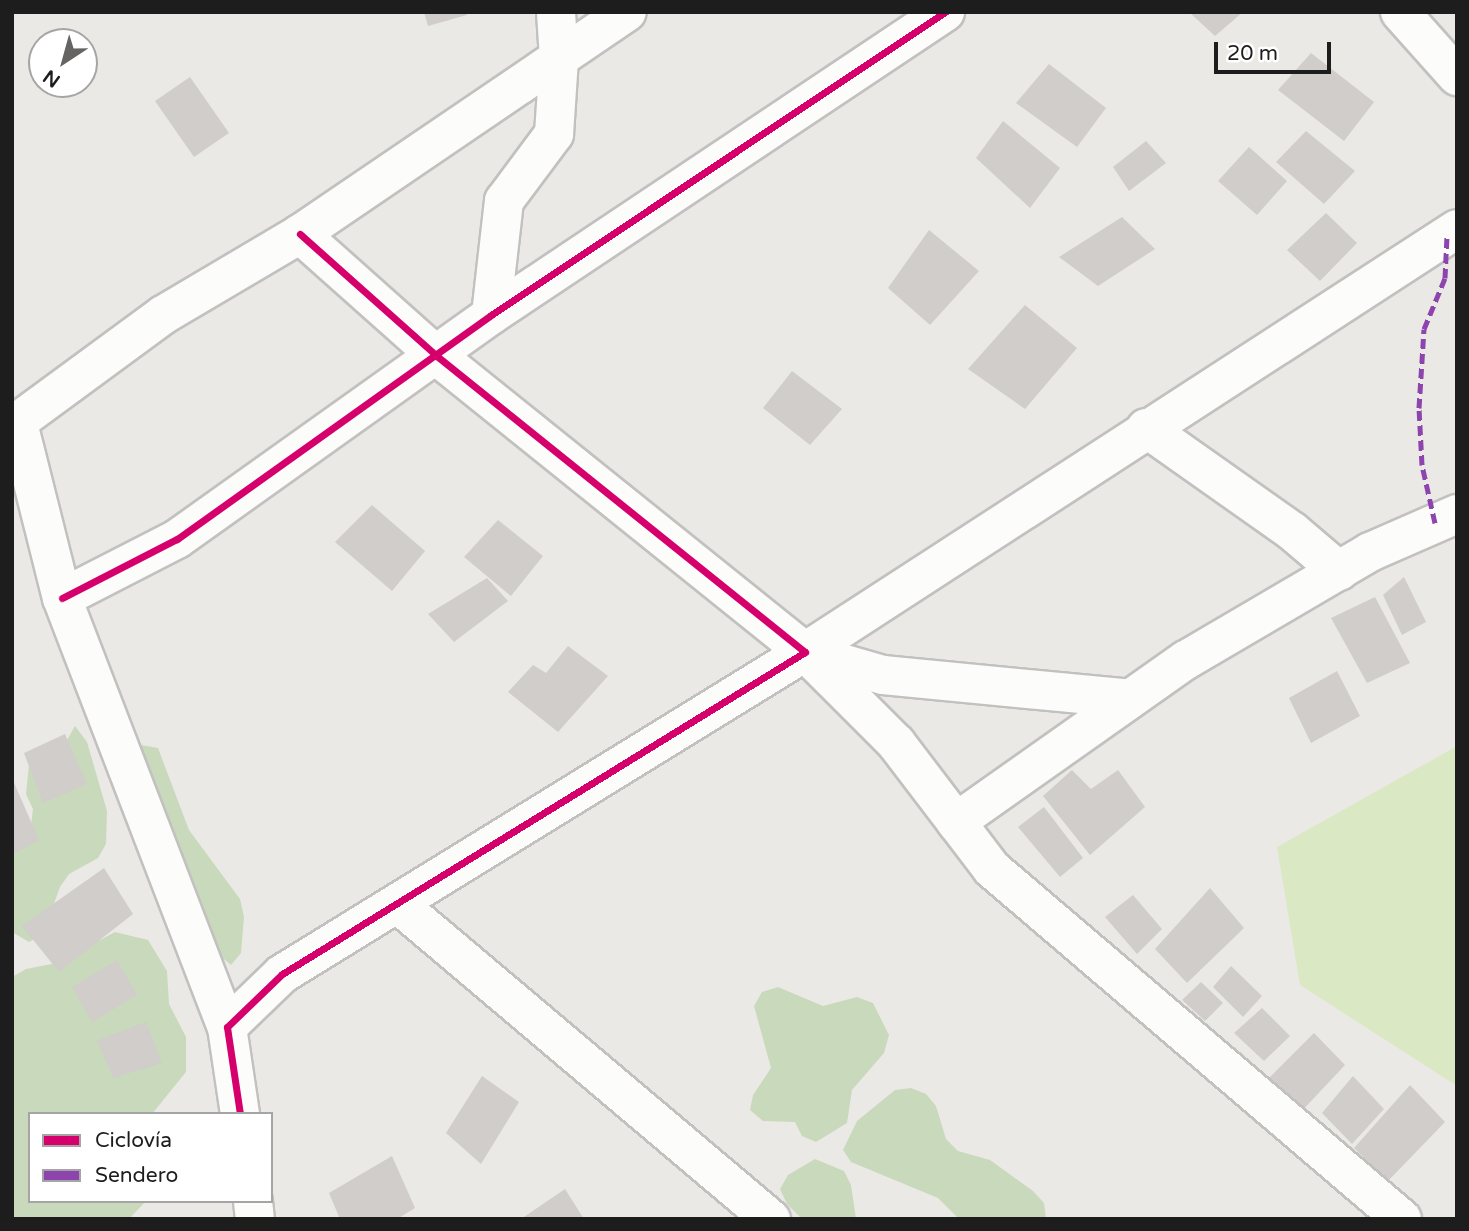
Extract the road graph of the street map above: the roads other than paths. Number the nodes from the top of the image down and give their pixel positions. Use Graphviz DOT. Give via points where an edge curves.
graph roads {
  1 [pos="556,12"];
  2 [pos="627,12"];
  3 [pos="945,12"];
  4 [pos="1400,12"];
  5 [pos="559,59"];
  6 [pos="1457,76"];
  7 [pos="1457,229"];
  8 [pos="300,234"];
  9 [pos="491,315"];
  10 [pos="438,357"];
  11 [pos="15,424"];
  12 [pos="1146,428"];
  13 [pos="1457,514"];
  14 [pos="1339,571"];
  15 [pos="62,598"];
  16 [pos="805,652"];
  17 [pos="1130,699"];
  18 [pos="956,822"];
  19 [pos="399,905"];
  20 [pos="227,1027"];
  21 [pos="240,1112"];
  22 [pos="771,1219"];
  23 [pos="1402,1219"];
  1 -- 5 [label="street"];
  2 -- 5 [label="street"];
  3 -- 9 [label="street"];
  4 -- 6 [label="street"];
  5 -- 8 [label="street"];
  5 -- 9 [label="street" via="554,134 504,201"];
  7 -- 12 [label="street"];
  8 -- 10 [label="street"];
  8 -- 11 [label="street" via="163,315"];
  9 -- 10 [label="street"];
  10 -- 15 [label="street" via="177,540"];
  10 -- 16 [label="street"];
  11 -- 15 [label="street"];
  12 -- 14 [label="street" via="1292,531"];
  12 -- 16 [label="street"];
  13 -- 14 [label="street"];
  14 -- 17 [label="street" via="1186,660"];
  15 -- 20 [label="street"];
  16 -- 17 [label="street" via="883,676"];
  16 -- 18 [label="street" via="896,743"];
  16 -- 19 [label="street" via="688,720"];
  17 -- 18 [label="street"];
  18 -- 23 [label="street" via="992,869"];
  19 -- 20 [label="street" via="282,974"];
  19 -- 22 [label="street"];
  20 -- 21 [label="street"];
}
